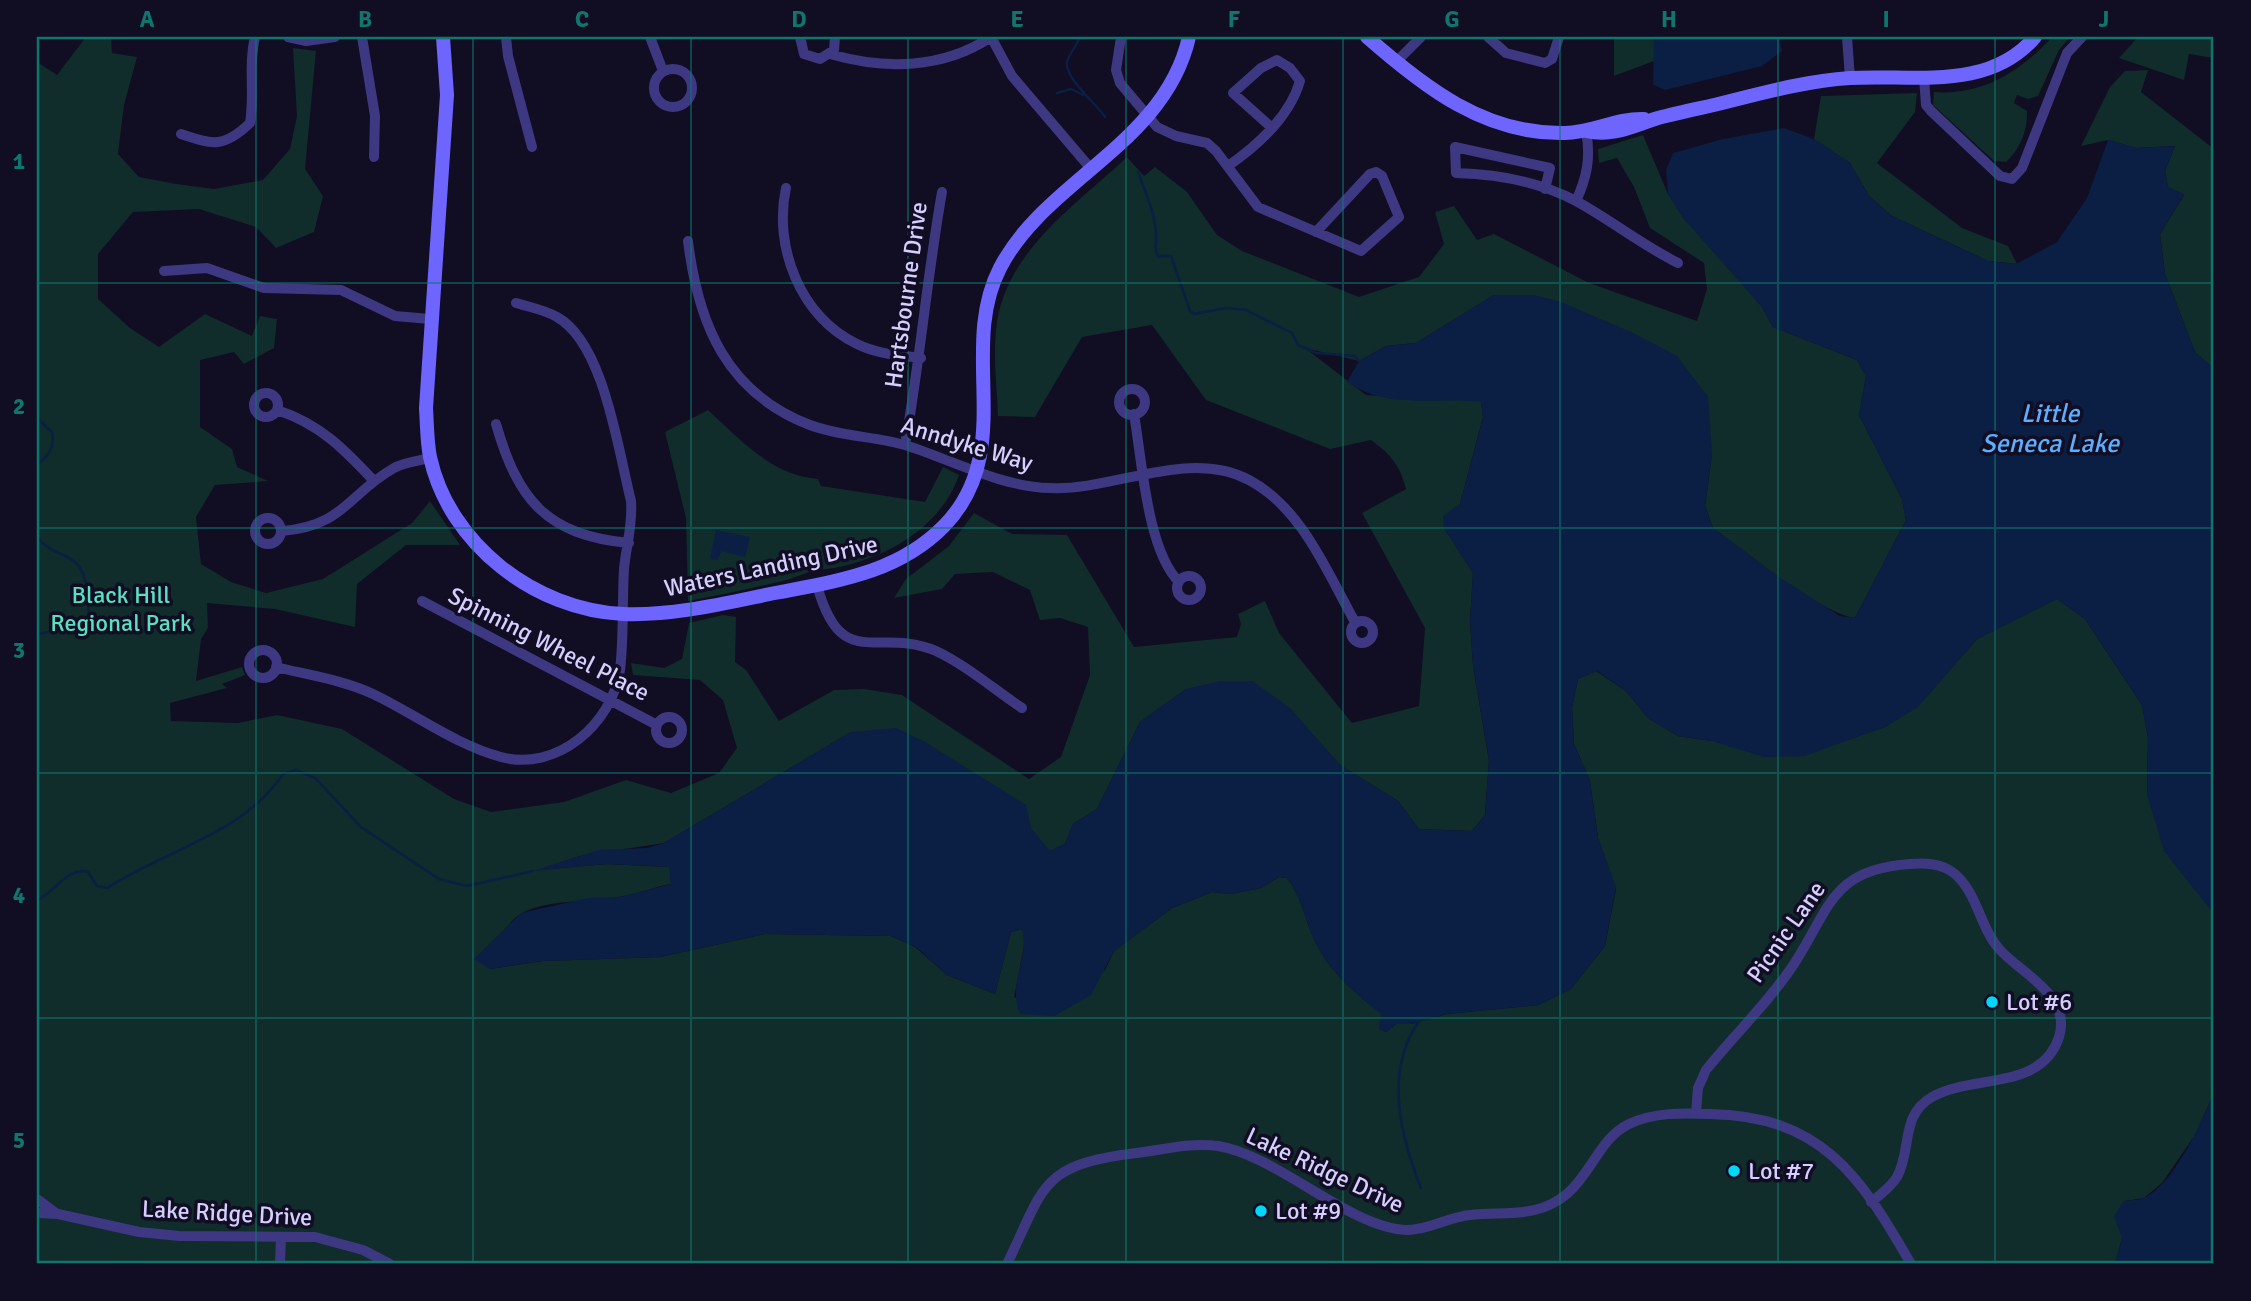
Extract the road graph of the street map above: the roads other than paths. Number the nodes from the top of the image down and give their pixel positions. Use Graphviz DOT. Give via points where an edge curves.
graph roads {
  1 [pos="255,37"];
  2 [pos="288,37"];
  3 [pos="335,37"];
  4 [pos="362,37"];
  5 [pos="443,37"];
  6 [pos="506,37"];
  7 [pos="650,37"];
  8 [pos="800,37"];
  9 [pos="835,37"];
  10 [pos="991,37"];
  11 [pos="1121,37"];
  12 [pos="1189,37"];
  13 [pos="1367,37"];
  14 [pos="1421,37"];
  15 [pos="1488,37"];
  16 [pos="1559,37"];
  17 [pos="1847,37"];
  18 [pos="2035,37"];
  19 [pos="2082,37"];
  20 [pos="830,54"];
  21 [pos="1396,62"];
  22 [pos="663,71"];
  23 [pos="1850,78"];
  24 [pos="1924,78"];
  25 [pos="1147,116"];
  26 [pos="1271,127"];
  27 [pos="1586,131"];
  28 [pos="180,134"];
  29 [pos="532,147"];
  30 [pos="374,158"];
  31 [pos="1228,166"];
  32 [pos="1092,170"];
  33 [pos="786,188"];
  34 [pos="1545,189"];
  35 [pos="942,192"];
  36 [pos="1576,201"];
  37 [pos="1316,232"];
  38 [pos="688,241"];
  39 [pos="1678,263"];
  40 [pos="164,271"];
  41 [pos="516,303"];
  42 [pos="429,319"];
  43 [pos="921,358"];
  44 [pos="277,410"];
  45 [pos="1134,414"];
  46 [pos="496,424"];
  47 [pos="905,445"];
  48 [pos="430,458"];
  49 [pos="977,471"];
  50 [pos="1145,475"];
  51 [pos="374,481"];
  52 [pos="282,530"];
  53 [pos="629,543"];
  54 [pos="1179,582"];
  55 [pos="817,585"];
  56 [pos="422,601"];
  57 [pos="622,614"];
  58 [pos="1356,622"];
  59 [pos="276,667"];
  60 [pos="609,698"];
  61 [pos="1023,708"];
  62 [pos="657,724"];
  63 [pos="1696,1113"];
  64 [pos="37,1199"];
  65 [pos="1871,1202"];
  66 [pos="37,1213"];
  67 [pos="58,1214"];
  68 [pos="281,1237"];
  69 [pos="279,1264"];
  70 [pos="390,1264"];
  71 [pos="1007,1264"];
  72 [pos="1911,1264"];
  1 -- 28 [label="street" via="250,55 250,123 229,141 208,143"];
  2 -- 3 [label="street" via="306,41"];
  4 -- 30 [label="street" via="375,116"];
  5 -- 42 [label="street, Waters Landing Drive" via="447,95"];
  6 -- 29 [label="street"];
  7 -- 22 [label="street"];
  8 -- 20 [label="street" via="801,49 809,57 820,59"];
  9 -- 20 [label="street"];
  10 -- 20 [label="street" via="932,63 861,61"];
  10 -- 32 [label="street" via="1012,76"];
  11 -- 25 [label="street" via="1116,70 1120,83"];
  12 -- 25 [label="street, Waters Landing Drive" via="1177,71"];
  13 -- 21 [label="street"];
  14 -- 21 [label="street"];
  15 -- 16 [label="street" via="1506,53 1545,63 1552,59"];
  17 -- 23 [label="street"];
  18 -- 24 [label="street" via="1988,69"];
  19 -- 24 [label="street" via="2067,53 2022,168 2012,179 2000,176 1931,111 1926,105"];
  21 -- 27 [label="street" via="1451,103 1493,122 1540,132"];
  22 -- 22 [label="street" via="681,70 690,79 690,97 681,106 668,107 655,94 655,81"];
  23 -- 24 [label="street"];
  23 -- 27 [label="street" via="1802,83"];
  25 -- 31 [label="street" via="1167,133 1207,143"];
  25 -- 32 [label="street, Waters Landing Drive"];
  26 -- 26 [label="street" via="1300,81 1277,60 1233,93"];
  26 -- 31 [label="street"];
  27 -- 36 [label="street" via="1590,157"];
  31 -- 37 [label="street" via="1258,207"];
  32 -- 49 [label="street, Waters Landing Drive" via="1014,245 1000,269 986,318 986,423"];
  33 -- 43 [label="street" via="782,207 787,253 810,306 830,327 857,344 886,354"];
  34 -- 34 [label="street" via="1550,168 1455,147 1456,173 1480,173"];
  34 -- 36 [label="street"];
  35 -- 43 [label="street, Hartsbourne Drive" via="929,264"];
  36 -- 39 [label="street" via="1640,244"];
  37 -- 37 [label="street" via="1361,251 1399,217 1382,176 1370,174"];
  38 -- 47 [label="street, Anndyke Way" via="703,318 720,352 744,382 775,407 809,424"];
  40 -- 42 [label="street" via="207,268 264,288 341,290 395,316"];
  41 -- 53 [label="street" via="556,316 580,335 595,361 631,501"];
  42 -- 48 [label="street, Waters Landing Drive" via="426,408"];
  43 -- 47 [label="street, Hartsbourne Drive"];
  44 -- 51 [label="street" via="321,429"];
  45 -- 50 [label="street"];
  46 -- 53 [label="street" via="511,471 539,509 578,534"];
  47 -- 49 [label="street, Anndyke Way"];
  48 -- 51 [label="street" via="397,466"];
  48 -- 57 [label="street, Waters Landing Drive" via="458,520 500,567 551,597"];
  49 -- 50 [label="street, Anndyke Way" via="1052,489"];
  49 -- 55 [label="street, Waters Landing Drive" via="946,524 922,547 873,572"];
  50 -- 54 [label="street" via="1160,551 1168,571"];
  50 -- 58 [label="street, Anndyke Way" via="1217,470 1247,478 1274,495 1298,522"];
  51 -- 52 [label="street" via="327,520"];
  53 -- 57 [label="street"];
  55 -- 57 [label="street, Waters Landing Drive" via="707,607"];
  55 -- 61 [label="street" via="830,622 845,636 935,651"];
  56 -- 60 [label="street, Spinning Wheel Place"];
  57 -- 60 [label="street" via="620,672"];
  59 -- 60 [label="street" via="370,693 504,758 559,752 578,741 599,719"];
  60 -- 62 [label="street, Spinning Wheel Place"];
  63 -- 65 [label="street, Lake Ridge Drive" via="1751,1117 1801,1132 1839,1160"];
  63 -- 65 [label="street, Picnic Lane" via="1698,1088 1706,1070 1794,964 1837,891 1859,875 1890,865 1941,866 1971,892 1983,926 1997,947 2052,998 2059,1037 2049,1057 2031,1072 1945,1090 1921,1105 1908,1128 1897,1177"];
  63 -- 71 [label="street, Lake Ridge Drive" via="1644,1118 1627,1125 1611,1136 1570,1191 1550,1206 1520,1215 1469,1215 1417,1229 1375,1222 1220,1146 1107,1157 1083,1163 1049,1182 1027,1215"];
  64 -- 67 [label="street, Lake Ridge Drive"];
  65 -- 72 [label="street, Lake Ridge Drive"];
  66 -- 67 [label="street, Lake Ridge Drive"];
  67 -- 68 [label="street, Lake Ridge Drive" via="139,1232"];
  68 -- 69 [label="street"];
  68 -- 70 [label="street, Lake Ridge Drive" via="344,1243"];
}
